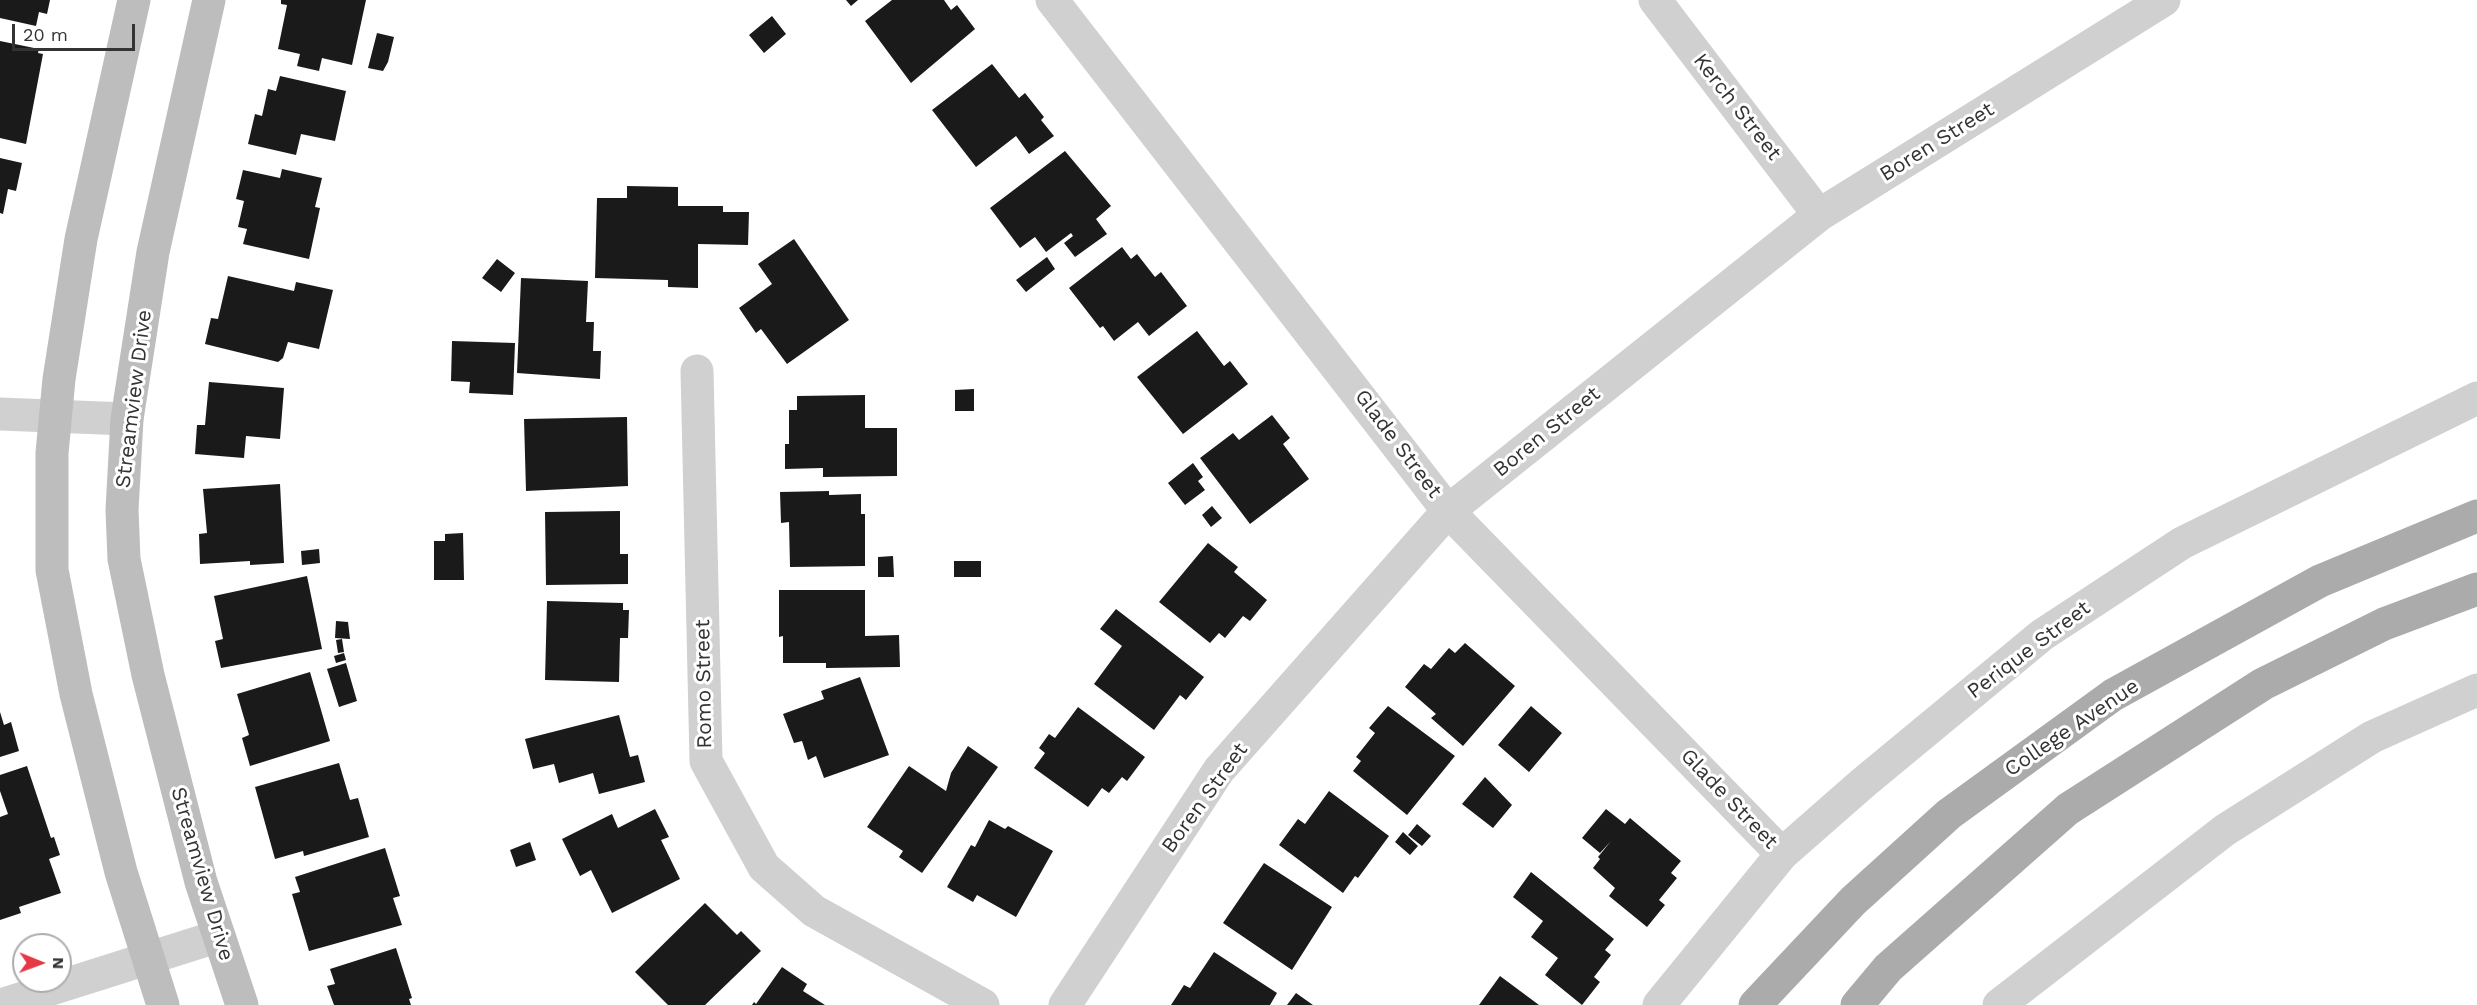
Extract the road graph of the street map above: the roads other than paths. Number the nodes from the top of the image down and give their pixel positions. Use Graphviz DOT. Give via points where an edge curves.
graph roads {
  1 [pos="134,0"];
  2 [pos="209,0"];
  3 [pos="1052,0"];
  4 [pos="1655,0"];
  5 [pos="2164,0"];
  6 [pos="1819,215"];
  7 [pos="697,371"];
  8 [pos="2477,398"];
  9 [pos="0,414"];
  10 [pos="56,416"];
  11 [pos="127,419"];
  12 [pos="1448,511"];
  13 [pos="2477,516"];
  14 [pos="2477,589"];
  15 [pos="2477,690"];
  16 [pos="1782,854"];
  17 [pos="219,936"];
  18 [pos="148,958"];
  19 [pos="1,1005"];
  20 [pos="163,1005"];
  21 [pos="242,1005"];
  22 [pos="983,1005"];
  23 [pos="1065,1005"];
  24 [pos="1659,1005"];
  25 [pos="1755,1005"];
  26 [pos="1857,1005"];
  27 [pos="1999,1005"];
  1 -- 10 [label="main road" via="81,239"];
  2 -- 11 [label="main road, Streamview Drive" via="153,252"];
  3 -- 12 [label="street, Glade Street"];
  4 -- 6 [label="street, Kerch Street"];
  5 -- 6 [label="street, Boren Street"];
  6 -- 12 [label="street, Boren Street"];
  7 -- 22 [label="street, Romo Street" via="706,761 764,867 814,912"];
  8 -- 16 [label="street, Perique Street" via="2182,543 2072,615 2042,635 1871,775"];
  9 -- 10 [label="street"];
  10 -- 11 [label="street"];
  10 -- 18 [label="main road" via="50,508 52,570 76,694 121,872"];
  11 -- 17 [label="main road, Streamview Drive" via="122,510 124,560 148,675 201,882"];
  12 -- 16 [label="street, Glade Street"];
  12 -- 23 [label="street, Boren Street" via="1219,770"];
  13 -- 25 [label="main road, College Avenue" via="2320,581 2113,695 1949,814 1853,901"];
  14 -- 26 [label="main road" via="2384,624 2263,684 2068,809 1888,968"];
  15 -- 27 [label="street" via="2372,737 2224,830"];
  16 -- 24 [label="street, Perique Street"];
  17 -- 18 [label="street"];
  17 -- 21 [label="main road, Streamview Drive"];
  18 -- 19 [label="street"];
  18 -- 20 [label="main road"];
}
